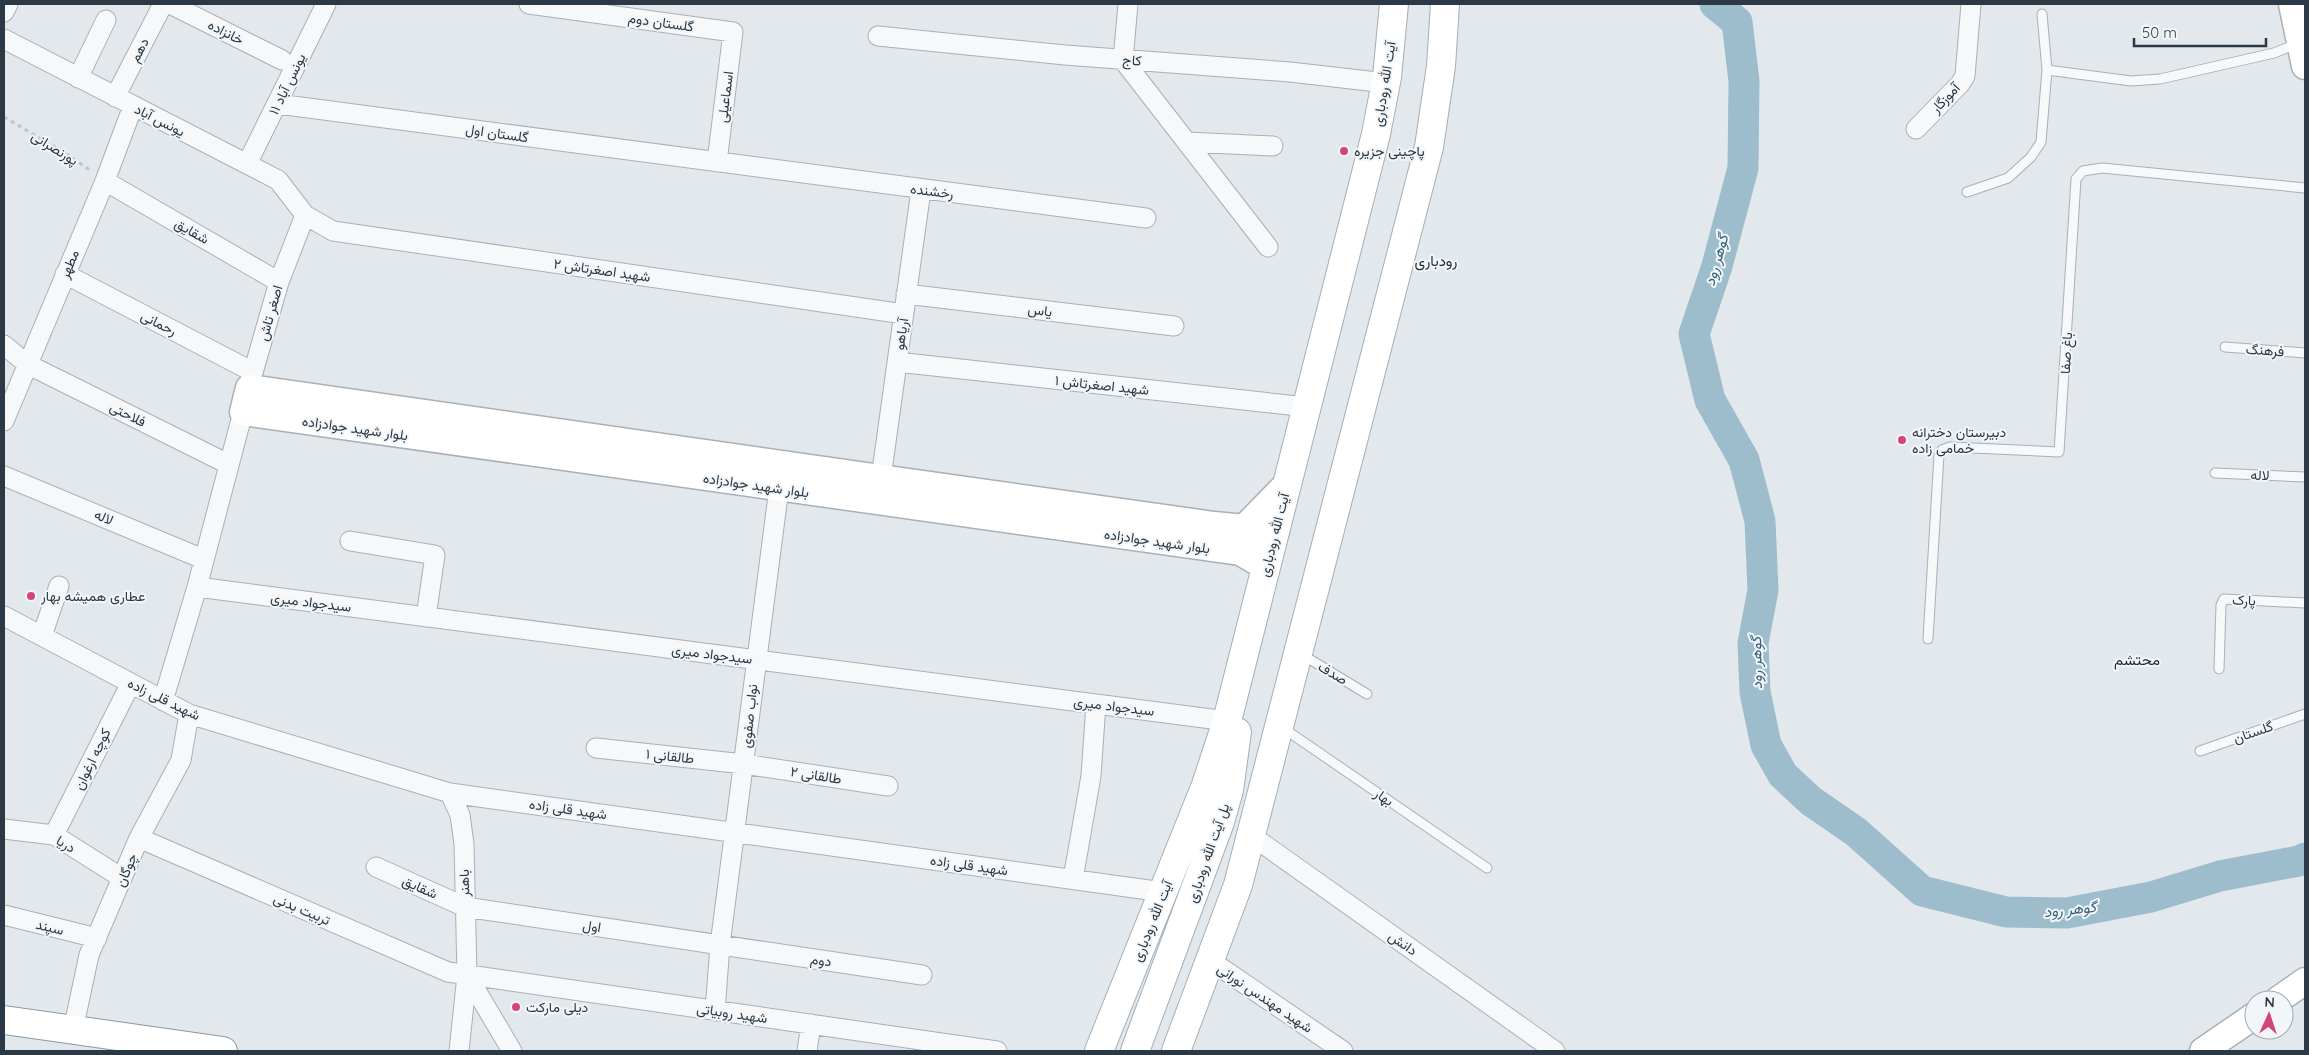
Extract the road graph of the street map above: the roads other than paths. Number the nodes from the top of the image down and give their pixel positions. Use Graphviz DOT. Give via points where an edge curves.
graph roads {
  1 [pos="8,4"];
  2 [pos="163,4"];
  3 [pos="170,4"];
  4 [pos="326,4"];
  5 [pos="529,4"];
  6 [pos="1128,4"];
  7 [pos="1394,4"];
  8 [pos="1445,4"];
  9 [pos="1971,4"];
  10 [pos="2292,4"];
  11 [pos="4,12"];
  12 [pos="2042,14"];
  13 [pos="106,20"];
  14 [pos="733,32"];
  15 [pos="878,36"];
  16 [pos="4,39"];
  17 [pos="2302,54"];
  18 [pos="282,60"];
  19 [pos="1123,60"];
  20 [pos="2047,70"];
  21 [pos="78,78"];
  22 [pos="1386,82"];
  23 [pos="115,97"];
  24 [pos="278,104"];
  25 [pos="133,106"];
  26 [pos="1916,129"];
  27 [pos="1187,142"];
  28 [pos="1273,146"];
  29 [pos="717,162"];
  30 [pos="247,164"];
  31 [pos="105,181"];
  32 [pos="2305,188"];
  33 [pos="921,190"];
  34 [pos="1967,192"];
  35 [pos="305,215"];
  36 [pos="1146,218"];
  37 [pos="1268,247"];
  38 [pos="64,274"];
  39 [pos="279,282"];
  40 [pos="906,294"];
  41 [pos="904,314"];
  42 [pos="1174,326"];
  43 [pos="4,345"];
  44 [pos="2225,347"];
  45 [pos="2305,353"];
  46 [pos="897,362"];
  47 [pos="27,364"];
  48 [pos="248,391"];
  49 [pos="1307,407"];
  50 [pos="4,421"];
  51 [pos="228,464"];
  52 [pos="2215,473"];
  53 [pos="4,476"];
  54 [pos="2305,477"];
  55 [pos="1287,484"];
  56 [pos="779,488"];
  57 [pos="879,490"];
  58 [pos="1245,527"];
  59 [pos="1276,531"];
  60 [pos="350,541"];
  61 [pos="1240,552"];
  62 [pos="203,559"];
  63 [pos="1266,567"];
  64 [pos="60,586"];
  65 [pos="197,587"];
  66 [pos="2305,603"];
  67 [pos="4,616"];
  68 [pos="426,617"];
  69 [pos="42,636"];
  70 [pos="1928,639"];
  71 [pos="1246,647"];
  72 [pos="1300,653"];
  73 [pos="756,660"];
  74 [pos="2219,669"];
  75 [pos="131,683"];
  76 [pos="1367,694"];
  77 [pos="163,701"];
  78 [pos="1096,704"];
  79 [pos="189,714"];
  80 [pos="2305,714"];
  81 [pos="1227,721"];
  82 [pos="1281,726"];
  83 [pos="596,748"];
  84 [pos="2200,751"];
  85 [pos="744,764"];
  86 [pos="888,786"];
  87 [pos="450,793"];
  88 [pos="4,829"];
  89 [pos="735,832"];
  90 [pos="54,835"];
  91 [pos="1252,836"];
  92 [pos="139,838"];
  93 [pos="376,867"];
  94 [pos="1487,868"];
  95 [pos="122,878"];
  96 [pos="1073,879"];
  97 [pos="1163,892"];
  98 [pos="464,907"];
  99 [pos="4,915"];
  100 [pos="97,938"];
  101 [pos="720,945"];
  102 [pos="1211,962"];
  103 [pos="467,975"];
  104 [pos="922,975"];
  105 [pos="2305,981"];
  106 [pos="2292,990"];
  107 [pos="715,1011"];
  108 [pos="4,1013"];
  109 [pos="16,1022"];
  110 [pos="2244,1023"];
  111 [pos="811,1024"];
  112 [pos="73,1030"];
  113 [pos="223,1051"];
  114 [pos="460,1051"];
  115 [pos="512,1051"];
  116 [pos="807,1051"];
  117 [pos="997,1051"];
  118 [pos="1099,1051"];
  119 [pos="1135,1051"];
  120 [pos="1176,1051"];
  121 [pos="1343,1051"];
  122 [pos="1555,1051"];
  123 [pos="2203,1051"];
  1 -- 11 [label="street"];
  2 -- 23 [label="street, دهم"];
  3 -- 18 [label="street, خانزاده"];
  4 -- 24 [label="street, یونس آباد ۱۱"];
  5 -- 14 [label="street, گلستان دوم"];
  6 -- 19 [label="street"];
  7 -- 22 [label="main road, آیت الله رودباری"];
  8 -- 72 [label="main road" via="1441,66 1429,147"];
  9 -- 26 [label="street, آموزگار" via="1965,76"];
  10 -- 17 [label="street"];
  12 -- 20 [label="lane"];
  13 -- 21 [label="street"];
  14 -- 29 [label="street, اسماعیلی"];
  15 -- 19 [label="street, کاج"];
  16 -- 21 [label="street, یونس آباد"];
  17 -- 20 [label="lane" via="2274,53 2160,79 2131,81"];
  19 -- 22 [label="street, کاج"];
  19 -- 27 [label="street"];
  20 -- 34 [label="lane" via="2041,142 2031,157 2008,178"];
  21 -- 23 [label="street, یونس آباد"];
  22 -- 49 [label="main road, آیت الله رودباری" via="1376,134"];
  23 -- 25 [label="street, یونس آباد"];
  24 -- 29 [label="street, گلستان اول"];
  24 -- 30 [label="street, یونس آباد ۱۱"];
  25 -- 30 [label="street, یونس آباد"];
  25 -- 31 [label="street, مطهر"];
  27 -- 28 [label="street"];
  27 -- 37 [label="street"];
  29 -- 33 [label="street, رخشنده"];
  30 -- 35 [label="street, یونس آباد" via="278,180"];
  31 -- 38 [label="street, مطهر"];
  31 -- 39 [label="street, شقایق"];
  32 -- 70 [label="lane, باغ صفا" via="2102,168 2084,171 2076,179 2059,452 1950,447 1942,450 1939,455"];
  33 -- 36 [label="street, رخشنده"];
  33 -- 40 [label="street, آریاهو"];
  35 -- 39 [label="street, اصغر تاش"];
  35 -- 41 [label="street, شهید اصغرتاش ۲" via="333,231"];
  38 -- 47 [label="street, مطهر"];
  38 -- 48 [label="street, رحمانی"];
  39 -- 48 [label="street, اصغر تاش"];
  40 -- 41 [label="street, آریاهو"];
  40 -- 42 [label="street, یاس"];
  41 -- 46 [label="street, آریاهو"];
  43 -- 47 [label="street, فلاحتی"];
  44 -- 45 [label="lane, فرهنگ"];
  46 -- 49 [label="street, شهید اصغرتاش ۱"];
  46 -- 57 [label="street, آریاهو"];
  47 -- 50 [label="street, مطهر"];
  47 -- 51 [label="street, فلاحتی"];
  48 -- 51 [label="street, اصغر تاش"];
  48 -- 56 [label="street, بلوار شهید جوادزاده"];
  48 -- 57 [label="street"];
  49 -- 55 [label="main road, آیت الله رودباری"];
  51 -- 62 [label="street, اصغر تاش"];
  52 -- 54 [label="lane, لاله"];
  53 -- 62 [label="street, لاله"];
  55 -- 58 [label="street"];
  55 -- 59 [label="main road, آیت الله رودباری"];
  56 -- 57 [label="street, بلوار شهید جوادزاده"];
  56 -- 73 [label="street, نواب صفوی"];
  57 -- 58 [label="street, بلوار شهید جوادزاده"];
  57 -- 61 [label="street, بلوار شهید جوادزاده"];
  58 -- 59 [label="street, بلوار شهید جوادزاده"];
  58 -- 61 [label="street" via="1249,532 1249,544"];
  59 -- 63 [label="main road, آیت الله رودباری"];
  60 -- 68 [label="street" via="435,555"];
  61 -- 63 [label="street, بلوار شهید جوادزاده"];
  62 -- 65 [label="street, اصغر تاش"];
  63 -- 71 [label="main road, آیت الله رودباری"];
  64 -- 69 [label="street"];
  65 -- 68 [label="street, سیدجواد میری"];
  65 -- 77 [label="street, اصغر تاش"];
  66 -- 74 [label="lane, پارک" via="2224,599 2221,605"];
  67 -- 69 [label="street, شهید قلی زاده"];
  68 -- 73 [label="street, سیدجواد میری"];
  69 -- 75 [label="street, شهید قلی زاده"];
  71 -- 81 [label="main road, آیت الله رودباری"];
  71 -- 119 [label="main road, پل آیت الله رودباری" via="1229,790"];
  72 -- 76 [label="lane, صدف"];
  72 -- 82 [label="main road"];
  73 -- 78 [label="street, سیدجواد میری"];
  73 -- 85 [label="street, نواب صفوی"];
  75 -- 77 [label="street, شهید قلی زاده"];
  75 -- 90 [label="street, کوچه ارغوان"];
  77 -- 79 [label="street, شهید قلی زاده"];
  78 -- 81 [label="street, سیدجواد میری"];
  78 -- 96 [label="street" via="1091,776"];
  79 -- 87 [label="street, شهید قلی زاده"];
  79 -- 92 [label="street, چوگان" via="181,760"];
  80 -- 84 [label="lane, گلستان"];
  81 -- 97 [label="main road, آیت الله رودباری" via="1206,785"];
  82 -- 91 [label="main road"];
  82 -- 94 [label="lane, بهار"];
  83 -- 85 [label="street, طالقانی ۱"];
  85 -- 86 [label="street, طالقانی ۲"];
  85 -- 89 [label="street, نواب صفوی"];
  87 -- 89 [label="street, شهید قلی زاده"];
  87 -- 98 [label="street, باهنر" via="460,816 464,844"];
  88 -- 90 [label="street, دریا"];
  89 -- 96 [label="street, شهید قلی زاده"];
  89 -- 101 [label="street, نواب صفوی"];
  90 -- 95 [label="street, دریا"];
  91 -- 102 [label="main road"];
  91 -- 122 [label="street, دانش"];
  92 -- 95 [label="street, چوگان"];
  92 -- 103 [label="street, تربیت بدنی" via="448,972"];
  93 -- 98 [label="street, شقایق"];
  95 -- 100 [label="street, چوگان"];
  96 -- 97 [label="street, شهید قلی زاده"];
  97 -- 118 [label="main road, آیت الله رودباری"];
  98 -- 101 [label="street, اول"];
  98 -- 103 [label="street, باهنر"];
  99 -- 100 [label="street, سپند"];
  100 -- 112 [label="street, چوگان" via="89,955"];
  101 -- 104 [label="street, دوم"];
  101 -- 107 [label="street, نواب صفوی"];
  102 -- 120 [label="main road"];
  102 -- 121 [label="street, شهید مهندس نورانی"];
  103 -- 107 [label="street, شهید روبیاتی"];
  103 -- 114 [label="street, باهنر"];
  103 -- 115 [label="street, باهنر"];
  105 -- 106 [label="street"];
  107 -- 111 [label="street, شهید روبیاتی"];
  108 -- 109 [label="main road"];
  109 -- 112 [label="main road"];
  110 -- 123 [label="street"];
  111 -- 116 [label="street"];
  111 -- 117 [label="street, شهید روبیاتی"];
  112 -- 113 [label="main road"];
}
